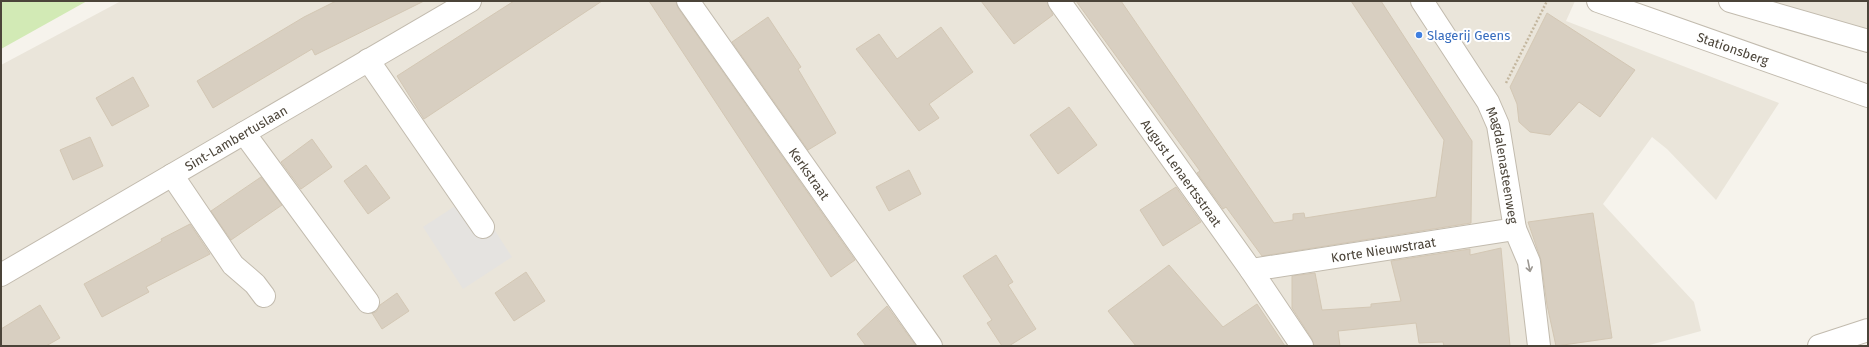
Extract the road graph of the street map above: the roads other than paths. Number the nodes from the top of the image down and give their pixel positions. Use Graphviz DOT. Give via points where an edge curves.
graph roads {
  1 [pos="470,1"];
  2 [pos="688,1"];
  3 [pos="1058,1"];
  4 [pos="1422,1"];
  5 [pos="1598,1"];
  6 [pos="1730,1"];
  7 [pos="1868,41"];
  8 [pos="368,60"];
  9 [pos="1868,96"];
  10 [pos="244,133"];
  11 [pos="172,175"];
  12 [pos="483,227"];
  13 [pos="1515,229"];
  14 [pos="1251,270"];
  15 [pos="1,275"];
  16 [pos="264,296"];
  17 [pos="368,302"];
  18 [pos="1868,330"];
  19 [pos="931,346"];
  20 [pos="1302,346"];
  21 [pos="1539,346"];
  22 [pos="1819,346"];
  1 -- 8 [label="street, Sint-Lambertuslaan"];
  2 -- 19 [label="street, Kerkstraat"];
  3 -- 14 [label="street, August Lenaertsstraat"];
  4 -- 13 [label="street, Magdalenasteenweg" via="1488,102 1498,125"];
  5 -- 9 [label="street, Stationsberg"];
  6 -- 7 [label="street"];
  8 -- 10 [label="street, Sint-Lambertuslaan"];
  8 -- 12 [label="street"];
  10 -- 11 [label="street, Sint-Lambertuslaan"];
  10 -- 17 [label="street"];
  11 -- 15 [label="street, Sint-Lambertuslaan"];
  11 -- 16 [label="street" via="233,265 255,284"];
  13 -- 14 [label="street, Korte Nieuwstraat"];
  13 -- 21 [label="street, Magdalenasteenweg, one-way" via="1529,262"];
  14 -- 20 [label="street, August Lenaertsstraat"];
  18 -- 22 [label="street"];
}
